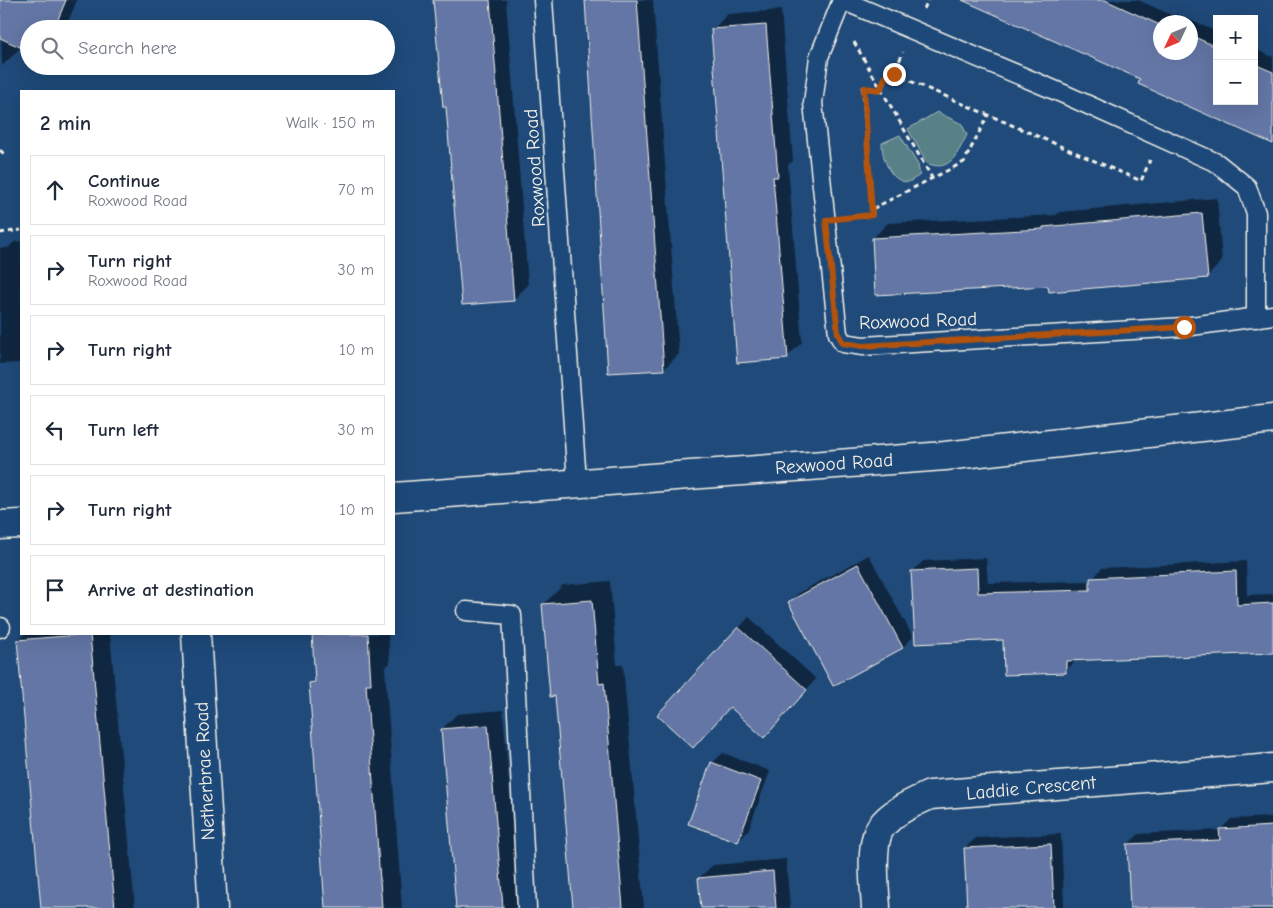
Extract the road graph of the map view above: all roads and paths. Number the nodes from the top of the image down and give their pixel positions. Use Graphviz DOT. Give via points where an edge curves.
graph roads {
  1 [pos="543,0"];
  2 [pos="840,4"];
  3 [pos="915,30"];
  4 [pos="894,74"];
  5 [pos="880,90"];
  6 [pos="988,115"];
  7 [pos="1159,137"];
  8 [pos="0,150"];
  9 [pos="5,155"];
  10 [pos="932,178"];
  11 [pos="872,209"];
  12 [pos="826,220"];
  13 [pos="20,230"];
  14 [pos="0,233"];
  15 [pos="1273,315"];
  16 [pos="1256,318"];
  17 [pos="1273,419"];
  18 [pos="577,482"];
  19 [pos="395,497"];
  20 [pos="20,524"];
  21 [pos="0,525"];
  22 [pos="466,611"];
  23 [pos="196,635"];
  24 [pos="1273,768"];
  25 [pos="212,908"];
  26 [pos="527,908"];
  27 [pos="876,908"];
  1 -- 18 [label="lane, Roxwood Road"];
  2 -- 3 [label="lane"];
  2 -- 5 [label="path"];
  2 -- 12 [label="lane, Roxwood Road" via="819,57 812,103"];
  3 -- 4 [label="path"];
  3 -- 7 [label="lane"];
  4 -- 5 [label="path" via="888,71"];
  4 -- 6 [label="path"];
  5 -- 10 [label="path"];
  5 -- 11 [label="path" via="864,88"];
  6 -- 7 [label="path" via="1141,181"];
  6 -- 10 [label="path" via="964,162"];
  7 -- 16 [label="lane" via="1217,163 1247,186 1256,213"];
  8 -- 9 [label="path"];
  10 -- 11 [label="path"];
  11 -- 12 [label="path" via="872,215"];
  12 -- 16 [label="lane, Roxwood Road" via="838,334 843,343 863,346 1164,328"];
  13 -- 14 [label="path"];
  15 -- 16 [label="lane, Roxwood Road"];
  17 -- 18 [label="street, Rexwood Road" via="945,456"];
  18 -- 19 [label="street, Rexwood Road"];
  20 -- 21 [label="street"];
  22 -- 26 [label="lane" via="512,615"];
  23 -- 25 [label="street, Netherbrae Road"];
  24 -- 27 [label="street, Laddie Crescent" via="930,795 902,808 880,828 873,862"];
}
